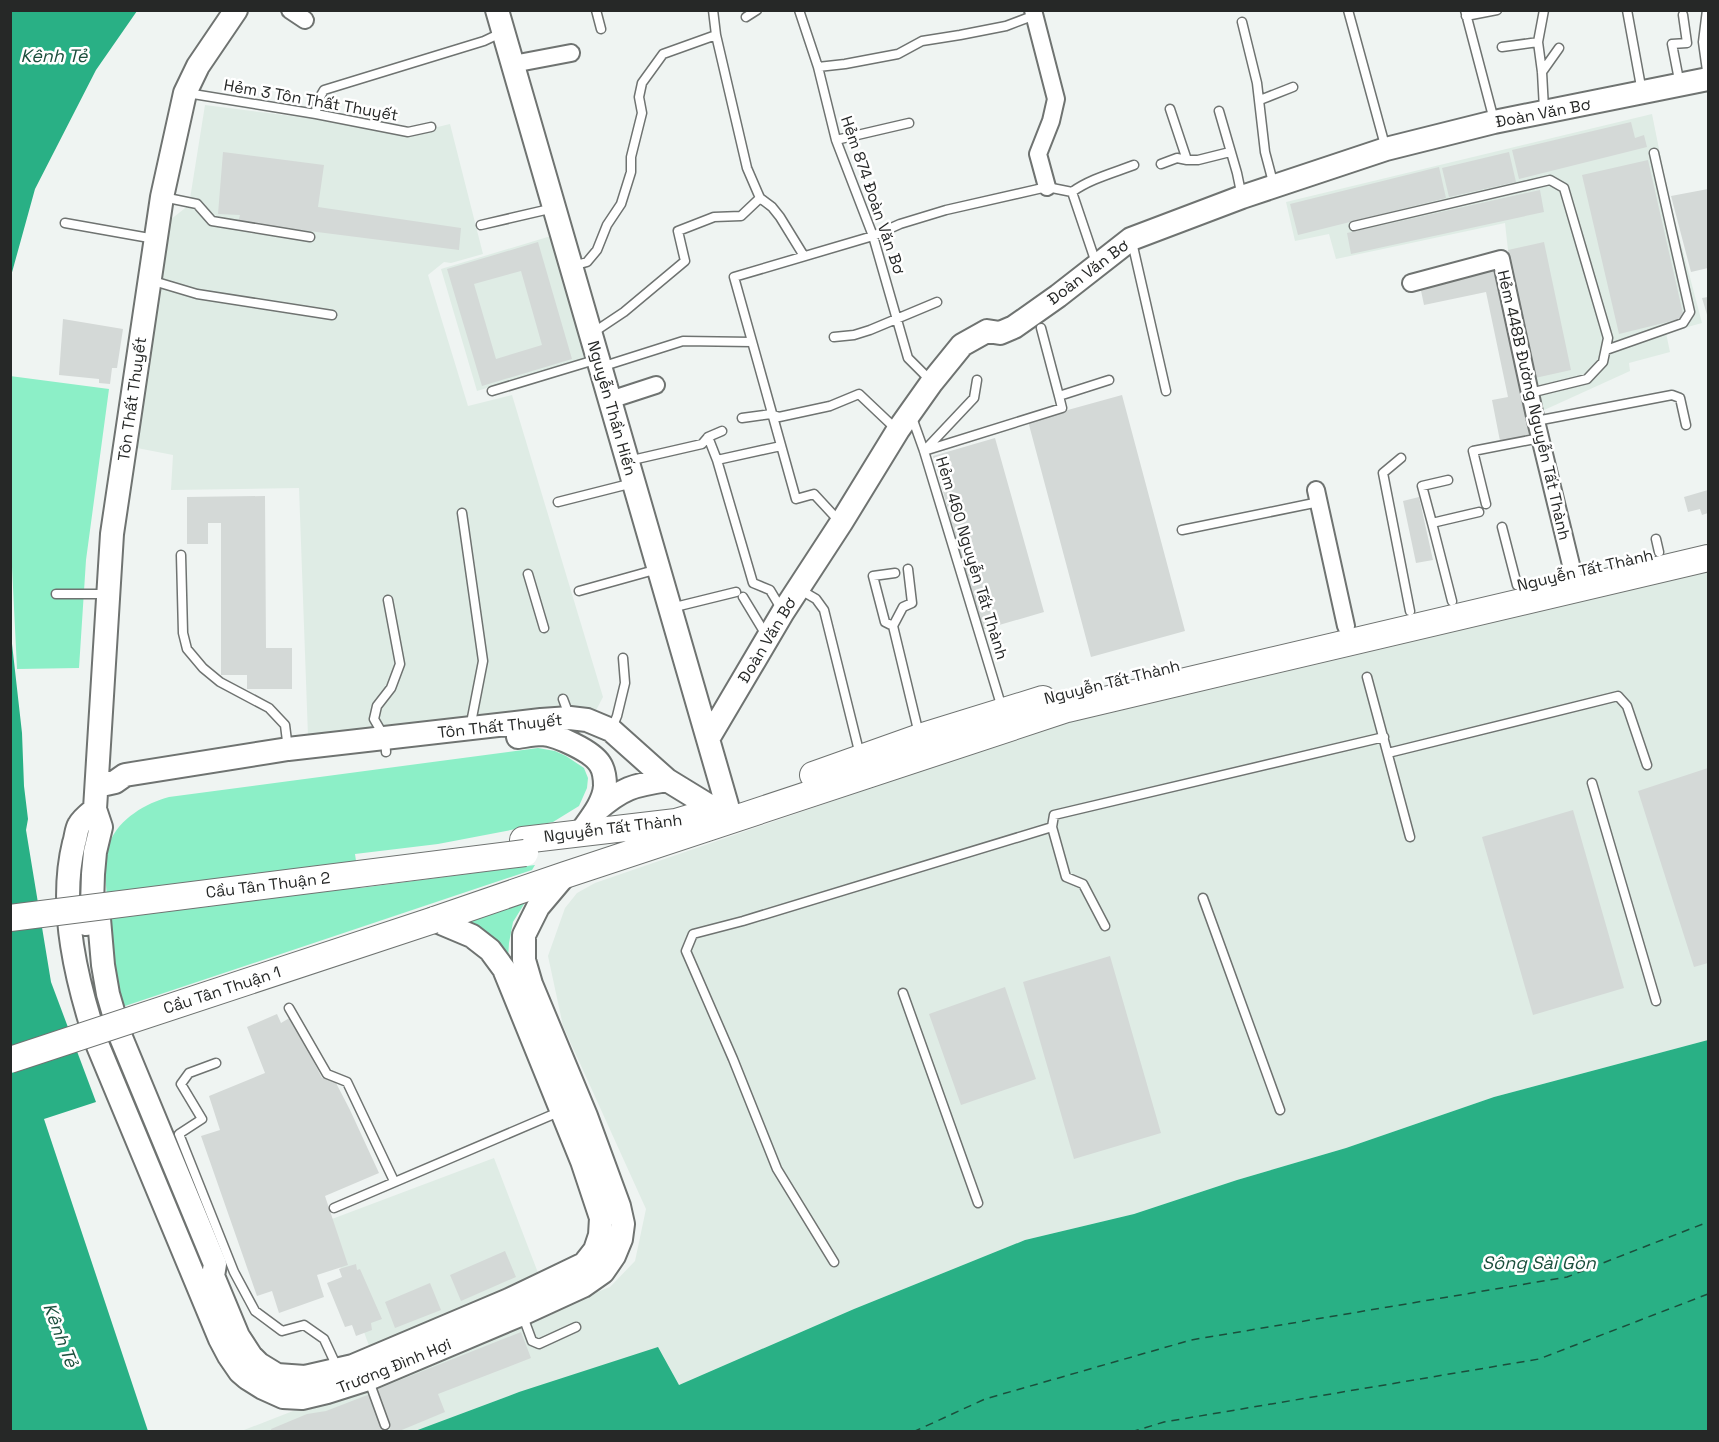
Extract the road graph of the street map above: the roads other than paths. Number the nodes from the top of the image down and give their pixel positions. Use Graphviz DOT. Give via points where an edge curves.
graph roads {
  1 [pos="236,10"];
  2 [pos="290,10"];
  3 [pos="596,10"];
  4 [pos="712,10"];
  5 [pos="757,10"];
  6 [pos="799,10"];
  7 [pos="1348,10"];
  8 [pos="1497,10"];
  9 [pos="1544,10"];
  10 [pos="1627,10"];
  11 [pos="1707,10"];
  12 [pos="1036,12"];
  13 [pos="1465,13"];
  14 [pos="1683,15"];
  15 [pos="746,17"];
  16 [pos="305,20"];
  17 [pos="501,21"];
  18 [pos="1242,22"];
  19 [pos="601,29"];
  20 [pos="716,35"];
  21 [pos="1538,42"];
  22 [pos="1502,47"];
  23 [pos="1559,48"];
  24 [pos="571,53"];
  25 [pos="513,64"];
  26 [pos="818,67"];
  27 [pos="1542,72"];
  28 [pos="1708,79"];
  29 [pos="1680,85"];
  30 [pos="1293,87"];
  31 [pos="185,93"];
  32 [pos="1642,93"];
  33 [pos="1260,100"];
  34 [pos="1170,109"];
  35 [pos="1219,111"];
  36 [pos="1544,113"];
  37 [pos="316,114"];
  38 [pos="1494,122"];
  39 [pos="909,123"];
  40 [pos="431,127"];
  41 [pos="836,140"];
  42 [pos="1386,149"];
  43 [pos="1230,152"];
  44 [pos="1654,153"];
  45 [pos="1187,160"];
  46 [pos="1161,164"];
  47 [pos="1134,165"];
  48 [pos="1275,186"];
  49 [pos="1047,187"];
  50 [pos="1072,192"];
  51 [pos="162,197"];
  52 [pos="1242,197"];
  53 [pos="759,198"];
  54 [pos="554,208"];
  55 [pos="65,222"];
  56 [pos="481,225"];
  57 [pos="1354,226"];
  58 [pos="873,236"];
  59 [pos="310,237"];
  60 [pos="156,239"];
  61 [pos="1131,239"];
  62 [pos="804,256"];
  63 [pos="571,266"];
  64 [pos="1097,266"];
  65 [pos="149,280"];
  66 [pos="1411,283"];
  67 [pos="937,302"];
  68 [pos="332,315"];
  69 [pos="897,319"];
  70 [pos="1041,328"];
  71 [pos="591,334"];
  72 [pos="834,337"];
  73 [pos="752,342"];
  74 [pos="1606,350"];
  75 [pos="599,363"];
  76 [pos="977,380"];
  77 [pos="1109,380"];
  78 [pos="932,382"];
  79 [pos="656,385"];
  80 [pos="1166,391"];
  81 [pos="492,392"];
  82 [pos="1530,393"];
  83 [pos="1059,396"];
  84 [pos="610,400"];
  85 [pos="773,415"];
  86 [pos="742,418"];
  87 [pos="1536,421"];
  88 [pos="902,424"];
  89 [pos="1686,425"];
  90 [pos="722,431"];
  91 [pos="708,437"];
  92 [pos="1540,438"];
  93 [pos="781,446"];
  94 [pos="924,451"];
  95 [pos="1401,458"];
  96 [pos="717,460"];
  97 [pos="631,472"];
  98 [pos="1448,480"];
  99 [pos="1318,496"];
  100 [pos="558,502"];
  101 [pos="1486,504"];
  102 [pos="1479,512"];
  103 [pos="462,513"];
  104 [pos="841,523"];
  105 [pos="1432,523"];
  106 [pos="1502,527"];
  107 [pos="1182,530"];
  108 [pos="1708,541"];
  109 [pos="182,555"];
  110 [pos="1708,558"];
  111 [pos="908,568"];
  112 [pos="659,569"];
  113 [pos="895,573"];
  114 [pos="1573,573"];
  115 [pos="528,574"];
  116 [pos="1517,585"];
  117 [pos="798,588"];
  118 [pos="579,591"];
  119 [pos="56,594"];
  120 [pos="107,594"];
  121 [pos="388,600"];
  122 [pos="1452,601"];
  123 [pos="670,608"];
  124 [pos="1410,610"];
  125 [pos="783,612"];
  126 [pos="893,626"];
  127 [pos="1346,626"];
  128 [pos="544,628"];
  129 [pos="768,638"];
  130 [pos="623,658"];
  131 [pos="1367,677"];
  132 [pos="1003,711"];
  133 [pos="470,728"];
  134 [pos="610,730"];
  135 [pos="920,737"];
  136 [pos="1383,737"];
  137 [pos="708,739"];
  138 [pos="385,745"];
  139 [pos="288,749"];
  140 [pos="1388,753"];
  141 [pos="861,758"];
  142 [pos="1647,765"];
  143 [pos="667,780"];
  144 [pos="1592,783"];
  145 [pos="102,792"];
  146 [pos="722,807"];
  147 [pos="595,811"];
  148 [pos="1052,826"];
  149 [pos="581,832"];
  150 [pos="1410,837"];
  151 [pos="663,843"];
  152 [pos="524,846"];
  153 [pos="565,875"];
  154 [pos="1203,897"];
  155 [pos="10,904"];
  156 [pos="10,918"];
  157 [pos="434,920"];
  158 [pos="1105,926"];
  159 [pos="903,993"];
  160 [pos="1656,1001"];
  161 [pos="289,1008"];
  162 [pos="10,1060"];
  163 [pos="216,1063"];
  164 [pos="562,1110"];
  165 [pos="1280,1110"];
  166 [pos="586,1116"];
  167 [pos="394,1182"];
  168 [pos="978,1203"];
  169 [pos="334,1208"];
  170 [pos="834,1262"];
  171 [pos="522,1314"];
  172 [pos="576,1327"];
  173 [pos="341,1379"];
  174 [pos="368,1379"];
  175 [pos="385,1425"];
  1 -- 31 [label="main road, Tôn Thất Thuyết" via="198,66"];
  2 -- 16 [label="street"];
  3 -- 19 [label="lane"];
  4 -- 20 [label="lane"];
  5 -- 15 [label="lane"];
  6 -- 26 [label="lane, Hẻm 874 Đoàn Văn Bơ"];
  7 -- 42 [label="lane"];
  8 -- 13 [label="lane"];
  9 -- 21 [label="lane"];
  10 -- 32 [label="lane"];
  11 -- 28 [label="lane" via="1703,42"];
  12 -- 26 [label="lane" via="1006,26 922,41 898,54"];
  12 -- 49 [label="street" via="1056,99 1038,154"];
  13 -- 38 [label="lane"];
  14 -- 29 [label="lane" via="1687,43 1672,44"];
  17 -- 25 [label="main road, Nguyễn Thần Hiến"];
  17 -- 37 [label="lane" via="484,40 324,90"];
  18 -- 33 [label="lane"];
  20 -- 53 [label="lane" via="747,168"];
  20 -- 63 [label="lane" via="663,54 642,83 642,113 621,204 597,250 587,261"];
  21 -- 22 [label="lane"];
  21 -- 27 [label="lane"];
  23 -- 27 [label="lane"];
  24 -- 25 [label="street"];
  25 -- 54 [label="main road, Nguyễn Thần Hiến"];
  26 -- 41 [label="lane, Hẻm 874 Đoàn Văn Bơ"];
  27 -- 36 [label="lane"];
  28 -- 29 [label="main road, Đoàn Văn Bơ"];
  29 -- 32 [label="main road, Đoàn Văn Bơ"];
  30 -- 33 [label="lane"];
  31 -- 37 [label="lane, Hẻm 3 Tôn Thất Thuyết"];
  31 -- 51 [label="main road, Tôn Thất Thuyết"];
  32 -- 36 [label="main road, Đoàn Văn Bơ"];
  33 -- 48 [label="lane" via="1265,152"];
  34 -- 45 [label="lane"];
  35 -- 43 [label="lane"];
  36 -- 38 [label="main road, Đoàn Văn Bơ"];
  37 -- 40 [label="lane, Hẻm 3 Tôn Thất Thuyết" via="408,132"];
  38 -- 42 [label="main road, Đoàn Văn Bơ"];
  39 -- 41 [label="lane"];
  41 -- 58 [label="lane, Hẻm 874 Đoàn Văn Bơ"];
  42 -- 48 [label="main road, Đoàn Văn Bơ"];
  43 -- 45 [label="lane"];
  43 -- 52 [label="lane"];
  44 -- 74 [label="lane" via="1690,312 1683,323"];
  45 -- 46 [label="lane" via="1177,158"];
  47 -- 50 [label="lane" via="1088,181"];
  48 -- 52 [label="main road, Đoàn Văn Bơ"];
  49 -- 50 [label="lane"];
  49 -- 58 [label="lane" via="946,210"];
  50 -- 64 [label="lane"];
  51 -- 59 [label="lane" via="197,204 212,220"];
  51 -- 60 [label="main road, Tôn Thất Thuyết"];
  52 -- 61 [label="main road, Đoàn Văn Bơ"];
  53 -- 62 [label="lane" via="780,217"];
  53 -- 71 [label="lane" via="741,216 714,218 678,231 685,261"];
  54 -- 56 [label="lane"];
  54 -- 63 [label="main road, Nguyễn Thần Hiến"];
  55 -- 60 [label="lane"];
  57 -- 74 [label="lane" via="1550,180 1564,188 1608,338"];
  58 -- 62 [label="lane"];
  58 -- 69 [label="lane, Hẻm 874 Đoàn Văn Bơ"];
  60 -- 65 [label="main road, Tôn Thất Thuyết"];
  61 -- 64 [label="main road, Đoàn Văn Bơ"];
  61 -- 80 [label="lane"];
  62 -- 73 [label="lane" via="734,277"];
  63 -- 71 [label="main road, Nguyễn Thần Hiến"];
  64 -- 78 [label="main road, Đoàn Văn Bơ" via="1014,327 1000,333 987,331 962,345"];
  65 -- 68 [label="lane" via="197,294"];
  65 -- 120 [label="main road, Tôn Thất Thuyết"];
  66 -- 82 [label="street, Hẻm 448B Đường Nguyễn Tất Thành" via="1502,259"];
  67 -- 69 [label="lane"];
  69 -- 72 [label="lane" via="854,335"];
  69 -- 78 [label="lane, Hẻm 874 Đoàn Văn Bơ" via="908,358"];
  70 -- 83 [label="lane"];
  71 -- 75 [label="main road, Nguyễn Thần Hiến"];
  73 -- 75 [label="lane" via="683,340"];
  73 -- 85 [label="lane"];
  74 -- 82 [label="lane" via="1603,362 1587,379"];
  75 -- 81 [label="lane"];
  75 -- 84 [label="main road, Nguyễn Thần Hiến"];
  76 -- 94 [label="lane" via="974,398"];
  77 -- 83 [label="lane"];
  78 -- 88 [label="main road, Đoàn Văn Bơ"];
  79 -- 84 [label="street"];
  82 -- 87 [label="street, Hẻm 448B Đường Nguyễn Tất Thành"];
  83 -- 94 [label="lane" via="1062,408"];
  84 -- 97 [label="main road, Nguyễn Thần Hiến"];
  85 -- 86 [label="lane"];
  85 -- 88 [label="lane, Hẻm 460 Nguyễn Tất Thành" via="830,406 859,394"];
  85 -- 93 [label="lane"];
  87 -- 89 [label="lane" via="1672,395 1680,398"];
  87 -- 92 [label="street, Hẻm 448B Đường Nguyễn Tất Thành"];
  88 -- 94 [label="lane, Hẻm 460 Nguyễn Tất Thành" via="914,423"];
  88 -- 104 [label="main road, Đoàn Văn Bơ"];
  90 -- 91 [label="lane"];
  91 -- 96 [label="lane"];
  91 -- 97 [label="lane" via="702,444"];
  92 -- 101 [label="lane" via="1473,452"];
  92 -- 114 [label="street, Hẻm 448B Đường Nguyễn Tất Thành"];
  93 -- 96 [label="lane"];
  93 -- 104 [label="lane" via="796,499 814,494"];
  94 -- 132 [label="lane, Hẻm 460 Nguyễn Tất Thành"];
  95 -- 124 [label="lane" via="1383,473"];
  96 -- 125 [label="lane" via="753,583 770,590"];
  97 -- 100 [label="lane"];
  97 -- 112 [label="main road, Nguyễn Thần Hiến"];
  98 -- 105 [label="lane" via="1422,486"];
  99 -- 107 [label="lane"];
  99 -- 127 [label="street"];
  102 -- 105 [label="lane"];
  103 -- 133 [label="lane" via="483,661"];
  104 -- 117 [label="main road, Đoàn Văn Bơ"];
  105 -- 122 [label="lane"];
  106 -- 116 [label="lane"];
  108 -- 114 [label="main road, Nguyễn Tất Thành" via="1658,545"];
  109 -- 139 [label="lane" via="183,633 187,649 220,682 269,708 285,725"];
  110 -- 151 [label="main road, Nguyễn Tất Thành" via="1067,709"];
  111 -- 126 [label="lane" via="912,603 903,607"];
  112 -- 118 [label="lane"];
  112 -- 123 [label="main road, Nguyễn Thần Hiến"];
  113 -- 126 [label="lane" via="873,576 885,622"];
  114 -- 116 [label="main road, Nguyễn Tất Thành"];
  115 -- 128 [label="lane"];
  116 -- 122 [label="main road, Nguyễn Tất Thành"];
  117 -- 125 [label="main road, Đoàn Văn Bơ"];
  117 -- 141 [label="lane" via="816,599 824,610"];
  119 -- 120 [label="lane"];
  120 -- 145 [label="main road, Tôn Thất Thuyết"];
  121 -- 138 [label="lane" via="400,664 391,688 377,706 375,719"];
  122 -- 124 [label="main road, Nguyễn Tất Thành"];
  123 -- 129 [label="lane" via="739,595"];
  123 -- 137 [label="main road, Nguyễn Thần Hiến"];
  124 -- 127 [label="main road, Nguyễn Tất Thành"];
  125 -- 129 [label="main road, Đoàn Văn Bơ"];
  126 -- 135 [label="lane"];
  127 -- 132 [label="main road, Nguyễn Tất Thành"];
  129 -- 137 [label="main road, Đoàn Văn Bơ"];
  130 -- 134 [label="lane" via="625,683"];
  131 -- 136 [label="lane"];
  132 -- 135 [label="main road, Nguyễn Tất Thành"];
  133 -- 134 [label="main road, Tôn Thất Thuyết" via="566,708"];
  133 -- 138 [label="main road, Tôn Thất Thuyết"];
  134 -- 143 [label="main road, Tôn Thất Thuyết"];
  135 -- 141 [label="main road, Nguyễn Tất Thành"];
  136 -- 140 [label="lane"];
  136 -- 148 [label="lane" via="1054,815"];
  137 -- 146 [label="main road, Nguyễn Thần Hiến"];
  138 -- 139 [label="main road, Tôn Thất Thuyết"];
  138 -- 145 [label="main road, Tôn Thất Thuyết"];
  138 -- 147 [label="main road, Tôn Thất Thuyết" via="542,734 561,739 592,755 599,763 605,788"];
  139 -- 145 [label="main road, Tôn Thất Thuyết" via="125,775"];
  140 -- 142 [label="lane" via="1618,696 1627,706"];
  140 -- 150 [label="lane"];
  141 -- 146 [label="main road, Nguyễn Tất Thành"];
  143 -- 146 [label="main road, Tôn Thất Thuyết"];
  143 -- 147 [label="main road" via="629,788"];
  144 -- 160 [label="lane"];
  145 -- 173 [label="main road, Trương Đình Hợi" via="92,905 86,921 94,984 111,1045 141,1102 204,1269 213,1276 243,1346 259,1364 278,1375"];
  145 -- 173 [label="main road, Trương Đình Hợi" via="79,825 68,884 79,983 98,1046 220,1339 240,1371 263,1389 283,1397 302,1398"];
  146 -- 149 [label="main road, Nguyễn Tất Thành" via="676,822"];
  147 -- 149 [label="main road"];
  148 -- 158 [label="lane" via="1065,877 1083,884"];
  148 -- 170 [label="lane" via="693,934 686,951 777,1169"];
  149 -- 152 [label="main road, Nguyễn Tất Thành"];
  151 -- 152 [label="main road, Nguyễn Tất Thành"];
  151 -- 153 [label="main road, Nguyễn Tất Thành"];
  152 -- 155 [label="main road, Cầu Tân Thuận 2"];
  152 -- 156 [label="main road, Cầu Tân Thuận 2, bridge"];
  153 -- 157 [label="main road, Nguyễn Tất Thành"];
  153 -- 166 [label="main road, Trương Đình Hợi" via="538,907 524,935 524,960"];
  154 -- 165 [label="lane"];
  157 -- 162 [label="main road, Cầu Tân Thuận 1, bridge"];
  157 -- 164 [label="main road, Trương Đình Hợi" via="472,936 490,950 504,969"];
  159 -- 168 [label="lane"];
  161 -- 167 [label="lane" via="327,1074 347,1082"];
  163 -- 173 [label="lane" via="189,1073 182,1084 202,1119 179,1134 234,1272 255,1311 282,1331 304,1325 324,1339"];
  164 -- 166 [label="main road"];
  164 -- 167 [label="lane"];
  164 -- 173 [label="main road, Trương Đình Hợi" via="601,1218 595,1250 584,1264 353,1366"];
  166 -- 171 [label="main road, Trương Đình Hợi" via="619,1206 621,1239 603,1272 583,1286"];
  167 -- 169 [label="lane"];
  171 -- 172 [label="lane" via="532,1341 539,1344"];
  171 -- 174 [label="main road, Trương Đình Hợi"];
  173 -- 174 [label="main road, Trương Đình Hợi"];
  174 -- 175 [label="lane"];
}
